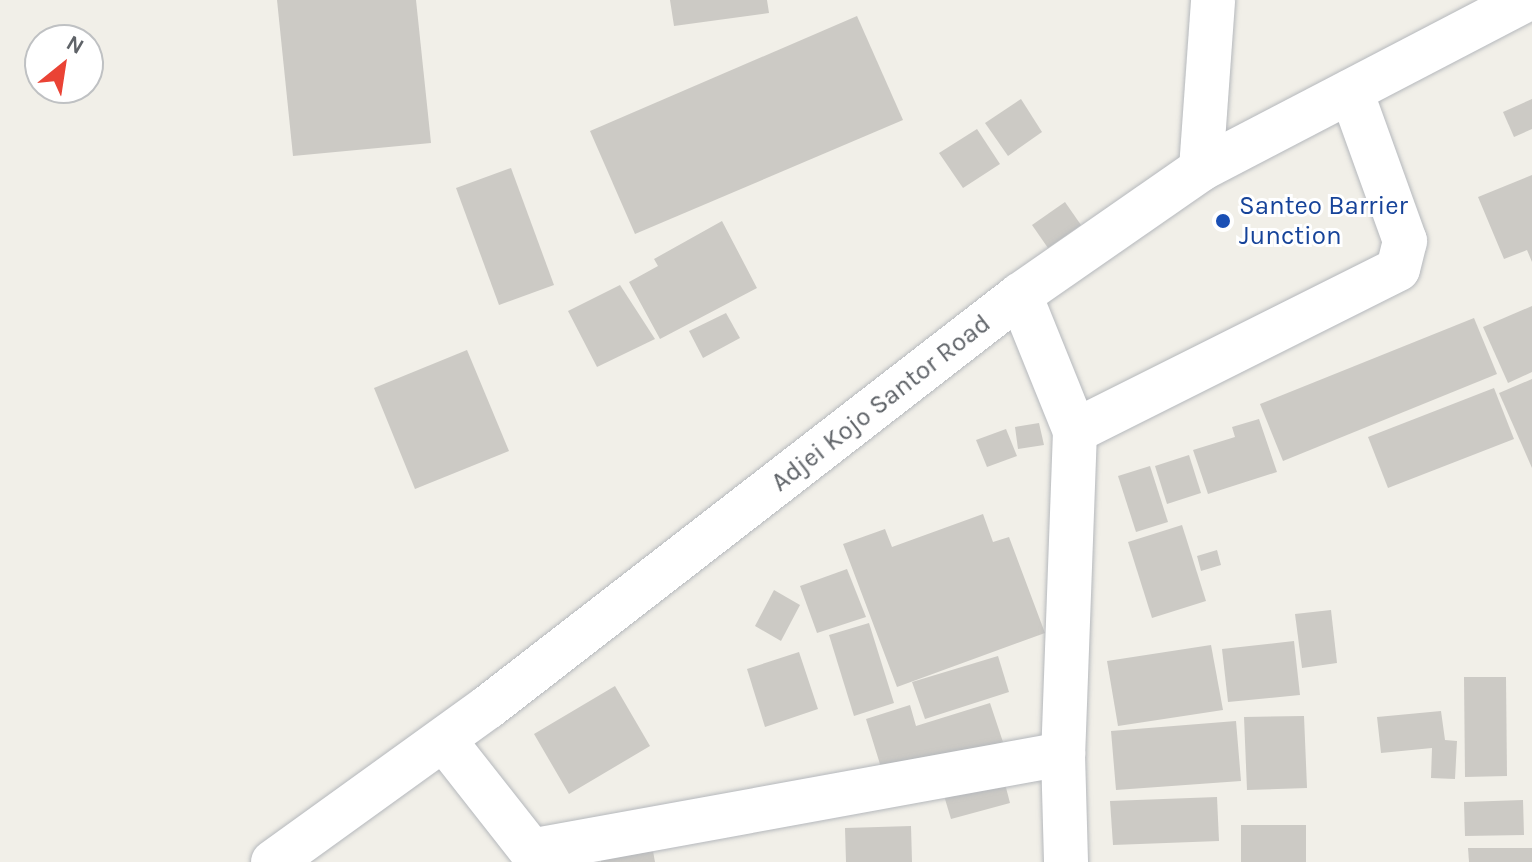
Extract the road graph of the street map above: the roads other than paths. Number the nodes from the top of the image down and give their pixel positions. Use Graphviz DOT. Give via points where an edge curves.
graph roads {
  1 [pos="1213,0"];
  2 [pos="1526,0"];
  3 [pos="1351,91"];
  4 [pos="1201,169"];
  5 [pos="1020,295"];
  6 [pos="1075,431"];
  7 [pos="444,740"];
  8 [pos="1063,754"];
  9 [pos="538,856"];
  10 [pos="273,862"];
  11 [pos="1066,862"];
  1 -- 4 [label="street"];
  2 -- 3 [label="street, Adjei Kojo Santor Road"];
  3 -- 4 [label="street, Adjei Kojo Santor Road"];
  3 -- 6 [label="street" via="1405,241 1398,269"];
  4 -- 5 [label="street, Adjei Kojo Santor Road"];
  5 -- 6 [label="street"];
  5 -- 7 [label="street, Adjei Kojo Santor Road"];
  6 -- 8 [label="street"];
  7 -- 9 [label="street"];
  7 -- 10 [label="street, Adjei Kojo Santor Road"];
  8 -- 9 [label="street"];
  8 -- 11 [label="street"];
}
